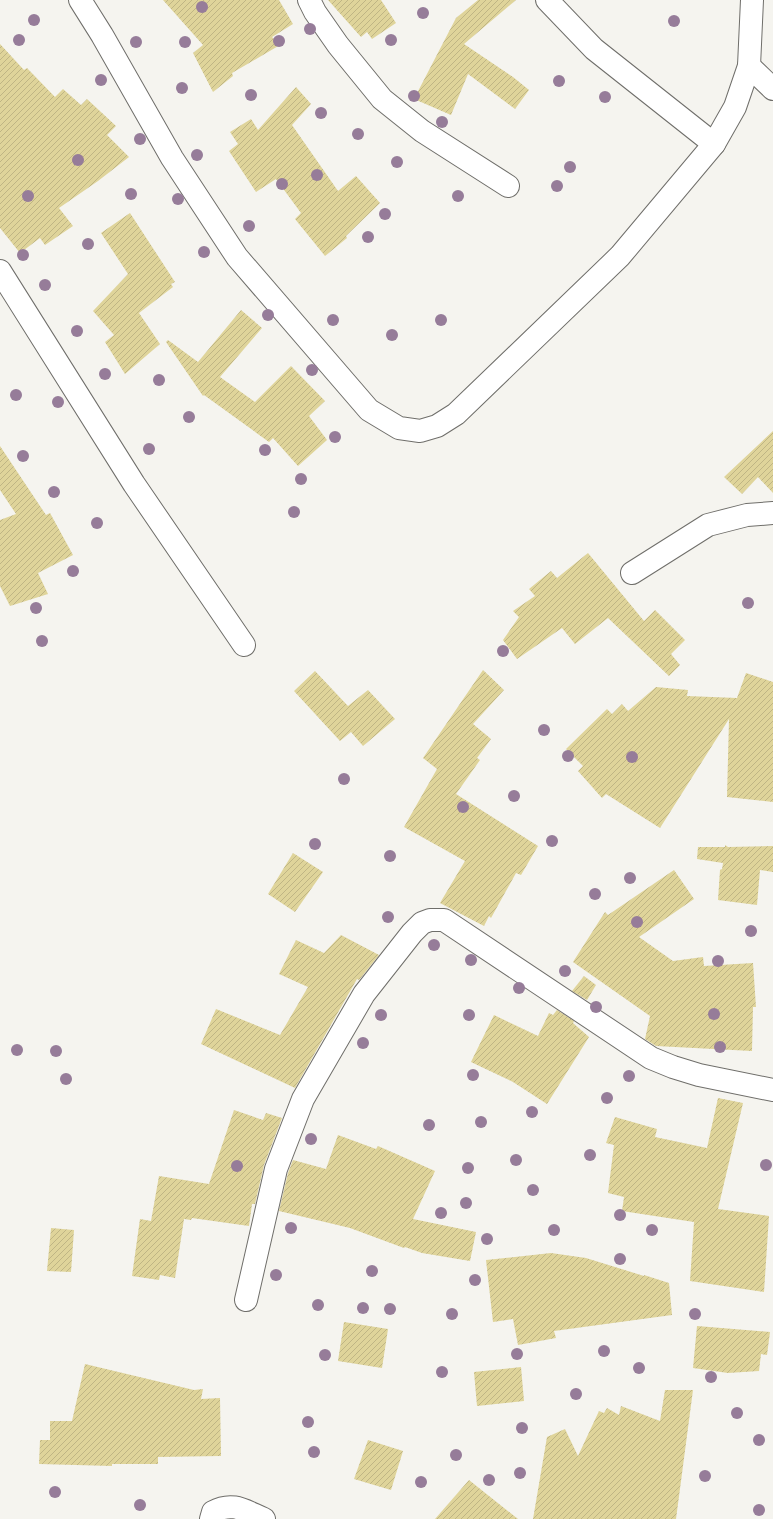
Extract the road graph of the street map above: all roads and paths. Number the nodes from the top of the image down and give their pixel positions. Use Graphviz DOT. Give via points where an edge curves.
graph roads {
  1 [pos="80,0"];
  2 [pos="309,0"];
  3 [pos="547,0"];
  4 [pos="752,0"];
  5 [pos="750,66"];
  6 [pos="773,89"];
  7 [pos="714,144"];
  8 [pos="508,186"];
  9 [pos="0,271"];
  10 [pos="773,513"];
  11 [pos="632,573"];
  12 [pos="244,645"];
  13 [pos="773,1090"];
  14 [pos="246,1300"];
  15 [pos="211,1519"];
  16 [pos="264,1519"];
  1 -- 7 [label="street" via="172,158 237,257 369,410 399,428 420,431 437,426 456,414 620,256"];
  2 -- 8 [label="street" via="338,45 382,100 422,131"];
  3 -- 7 [label="street" via="594,49"];
  4 -- 5 [label="street"];
  5 -- 6 [label="street"];
  5 -- 7 [label="street" via="735,107"];
  9 -- 12 [label="street" via="134,484"];
  10 -- 11 [label="street" via="746,515 708,525"];
  13 -- 14 [label="street" via="699,1076 651,1058 444,920 422,923 364,994 303,1099 276,1169"];
  15 -- 16 [label="street" via="213,1512 222,1507 232,1506"];
}
